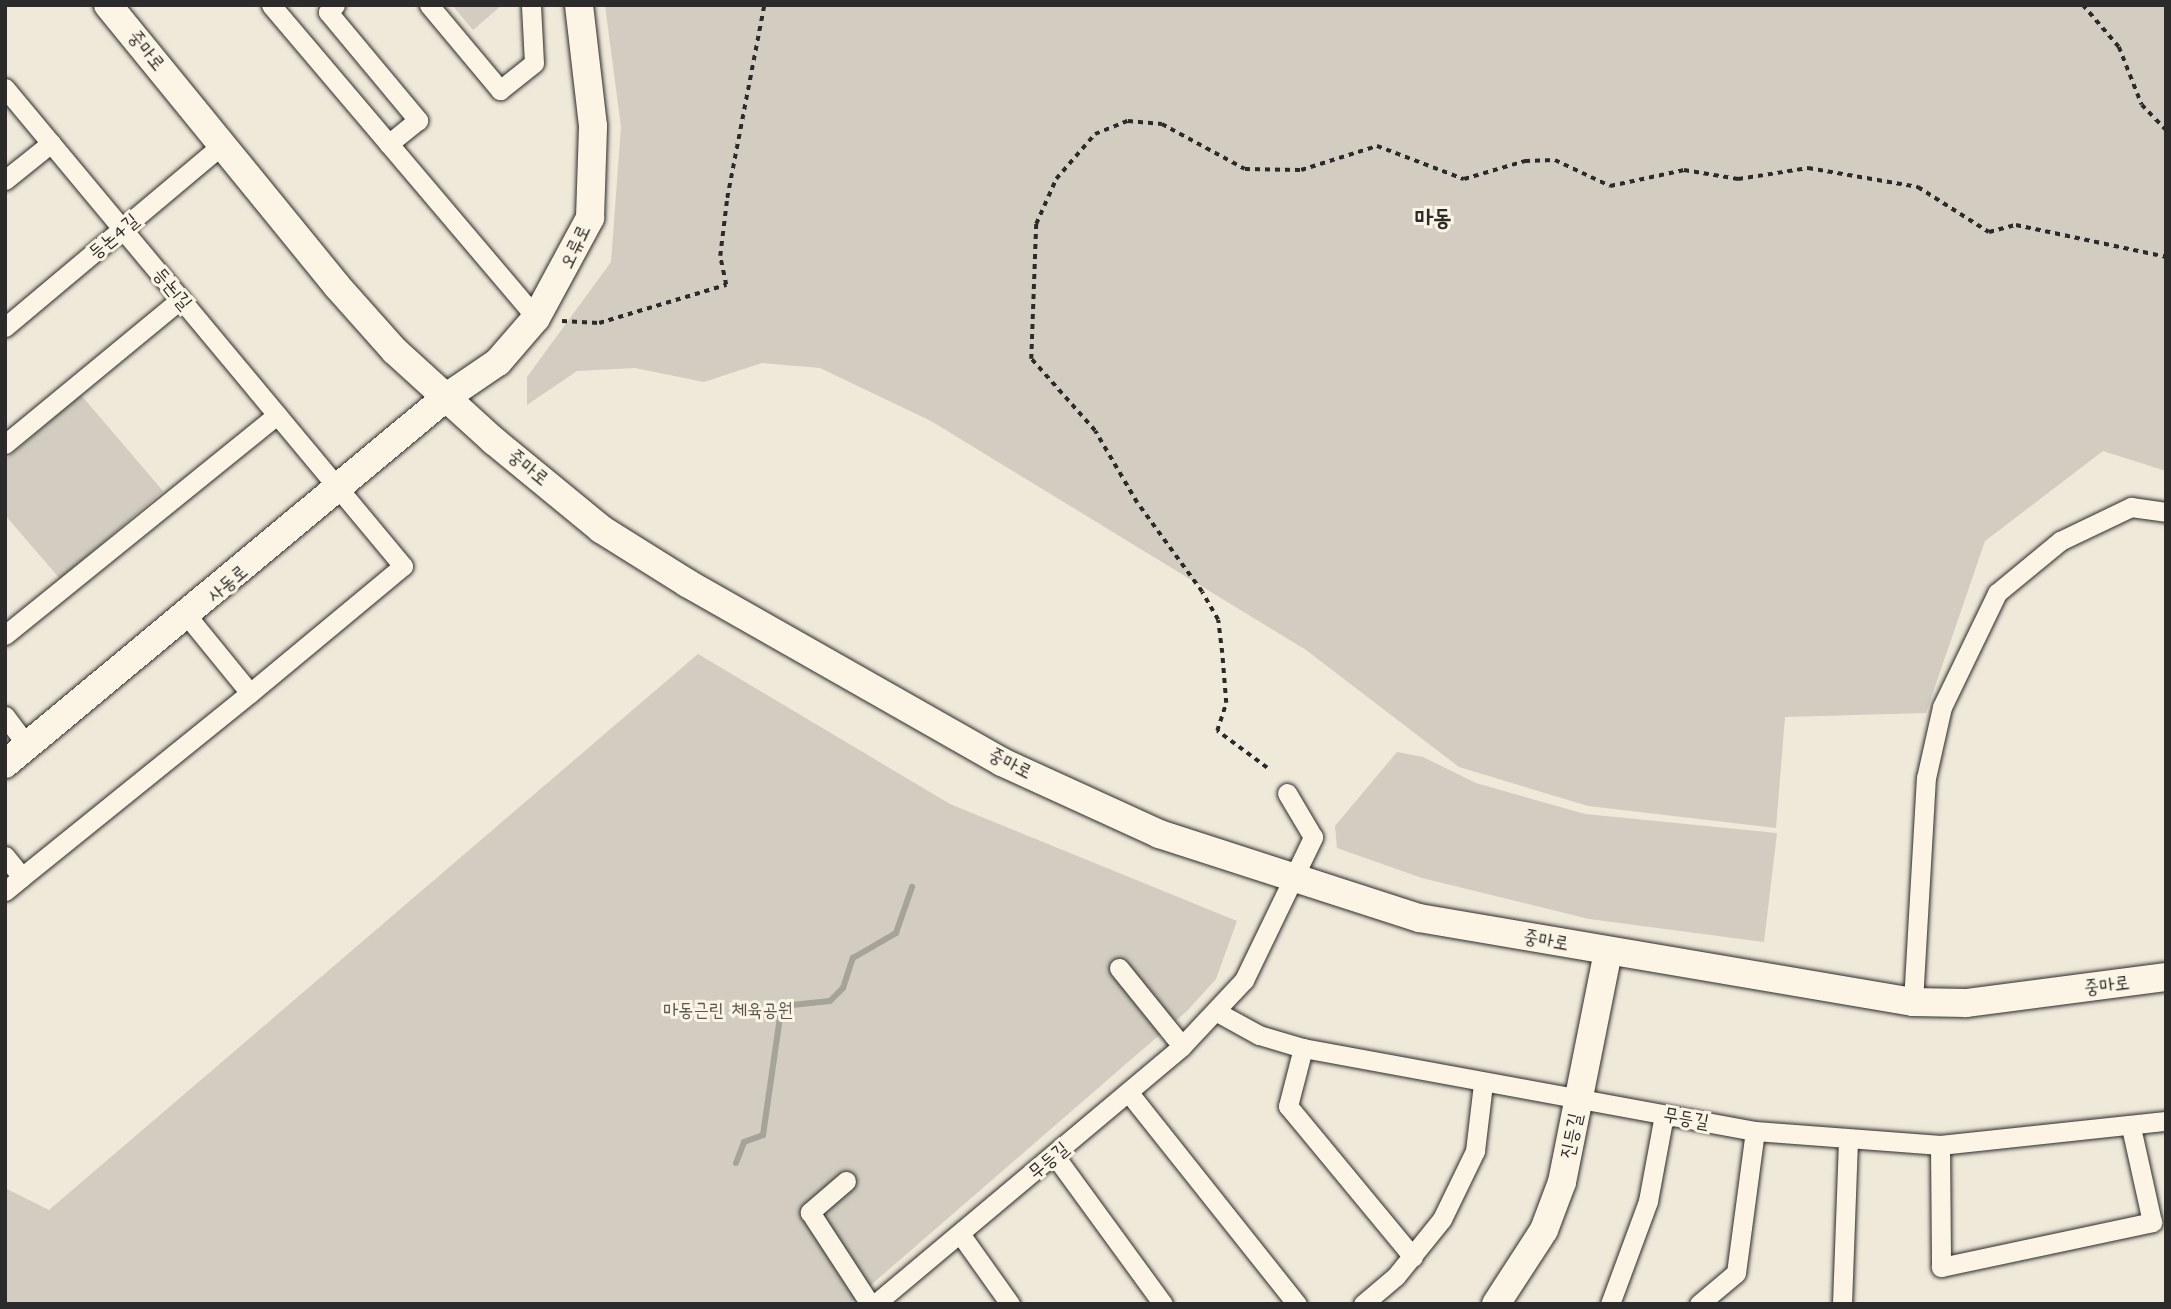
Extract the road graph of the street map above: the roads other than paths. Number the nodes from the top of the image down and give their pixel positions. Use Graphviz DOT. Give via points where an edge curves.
graph roads {
  1 [pos="108,5"];
  2 [pos="271,5"];
  3 [pos="335,5"];
  4 [pos="429,5"];
  5 [pos="531,5"];
  6 [pos="579,5"];
  7 [pos="5,88"];
  8 [pos="51,143"];
  9 [pos="388,144"];
  10 [pos="222,145"];
  11 [pos="5,180"];
  12 [pos="123,230"];
  13 [pos="181,299"];
  14 [pos="536,318"];
  15 [pos="5,327"];
  16 [pos="445,397"];
  17 [pos="277,415"];
  18 [pos="5,444"];
  19 [pos="340,490"];
  20 [pos="2166,512"];
  21 [pos="188,617"];
  22 [pos="5,635"];
  23 [pos="250,693"];
  24 [pos="5,716"];
  25 [pos="28,746"];
  26 [pos="5,764"];
  27 [pos="1287,793"];
  28 [pos="5,856"];
  29 [pos="22,877"];
  30 [pos="1294,880"];
  31 [pos="5,891"];
  32 [pos="1608,952"];
  33 [pos="1119,968"];
  34 [pos="2166,977"];
  35 [pos="1913,1002"];
  36 [pos="1217,1012"];
  37 [pos="1182,1046"];
  38 [pos="1303,1048"];
  39 [pos="1483,1084"];
  40 [pos="1129,1093"];
  41 [pos="1579,1101"];
  42 [pos="1664,1115"];
  43 [pos="2166,1121"];
  44 [pos="2131,1127"];
  45 [pos="1755,1131"];
  46 [pos="1848,1140"];
  47 [pos="1940,1145"];
  48 [pos="1055,1156"];
  49 [pos="846,1181"];
  50 [pos="961,1235"];
  51 [pos="1413,1257"];
  52 [pos="870,1304"];
  53 [pos="875,1304"];
  54 [pos="1010,1304"];
  55 [pos="1163,1304"];
  56 [pos="1297,1304"];
  57 [pos="1363,1304"];
  58 [pos="1496,1304"];
  59 [pos="1610,1304"];
  60 [pos="1699,1304"];
  61 [pos="1842,1304"];
  1 -- 10 [label="main road, 중마로"];
  2 -- 9 [label="street"];
  3 -- 9 [label="street" via="328,12 418,120"];
  4 -- 5 [label="street" via="500,90 534,63"];
  6 -- 14 [label="main road, 오류로" via="593,125 590,218"];
  7 -- 8 [label="street, 등논1길"];
  8 -- 11 [label="street"];
  8 -- 12 [label="street, 등논1길"];
  9 -- 14 [label="street"];
  10 -- 12 [label="street, 등논4길"];
  10 -- 16 [label="main road, 중마로" via="335,284"];
  12 -- 13 [label="street, 등논1길"];
  12 -- 15 [label="street, 등논4길"];
  13 -- 17 [label="street, 등논1길"];
  13 -- 18 [label="street"];
  14 -- 16 [label="main road, 오류로" via="498,362"];
  16 -- 19 [label="main road, 사동로"];
  16 -- 30 [label="main road, 중마로" via="601,528 783,639 1002,762 1159,834"];
  17 -- 19 [label="street, 등논1길"];
  17 -- 22 [label="street"];
  19 -- 21 [label="main road, 사동로"];
  19 -- 23 [label="street, 등논1길" via="402,566"];
  20 -- 35 [label="street" via="2131,507 2060,541 1997,593 1942,707 1926,778"];
  21 -- 23 [label="street"];
  21 -- 25 [label="main road, 사동로"];
  23 -- 29 [label="street"];
  24 -- 25 [label="street"];
  25 -- 26 [label="main road, 사동로"];
  27 -- 30 [label="street, 무등길" via="1312,837"];
  28 -- 29 [label="street"];
  29 -- 31 [label="street"];
  30 -- 32 [label="main road, 중마로" via="1419,918"];
  30 -- 36 [label="street, 무등길" via="1244,980"];
  32 -- 35 [label="main road, 중마로"];
  32 -- 41 [label="main road, 진등길"];
  33 -- 37 [label="street"];
  34 -- 35 [label="main road, 중마로" via="1966,1003"];
  36 -- 37 [label="street, 무등길"];
  36 -- 38 [label="street, 무등길" via="1259,1035"];
  37 -- 40 [label="street, 무등길"];
  38 -- 39 [label="street, 무등길"];
  38 -- 51 [label="street" via="1288,1106"];
  39 -- 41 [label="street, 무등길"];
  39 -- 51 [label="street" via="1475,1151 1442,1219"];
  40 -- 48 [label="street, 무등길"];
  40 -- 56 [label="street"];
  41 -- 42 [label="street, 무등길"];
  41 -- 58 [label="main road, 진등길" via="1544,1230"];
  42 -- 45 [label="street, 무등길"];
  42 -- 59 [label="street" via="1648,1201"];
  43 -- 44 [label="street, 무등길"];
  44 -- 47 [label="street, 무등길"];
  44 -- 47 [label="street" via="2152,1222 1941,1267"];
  45 -- 46 [label="street, 무등길"];
  45 -- 60 [label="street" via="1736,1273"];
  46 -- 47 [label="street, 무등길"];
  46 -- 61 [label="street"];
  48 -- 50 [label="street, 무등길"];
  48 -- 55 [label="street"];
  49 -- 52 [label="street" via="810,1212"];
  50 -- 53 [label="street, 무등길"];
  50 -- 54 [label="street"];
  51 -- 57 [label="street"];
}
